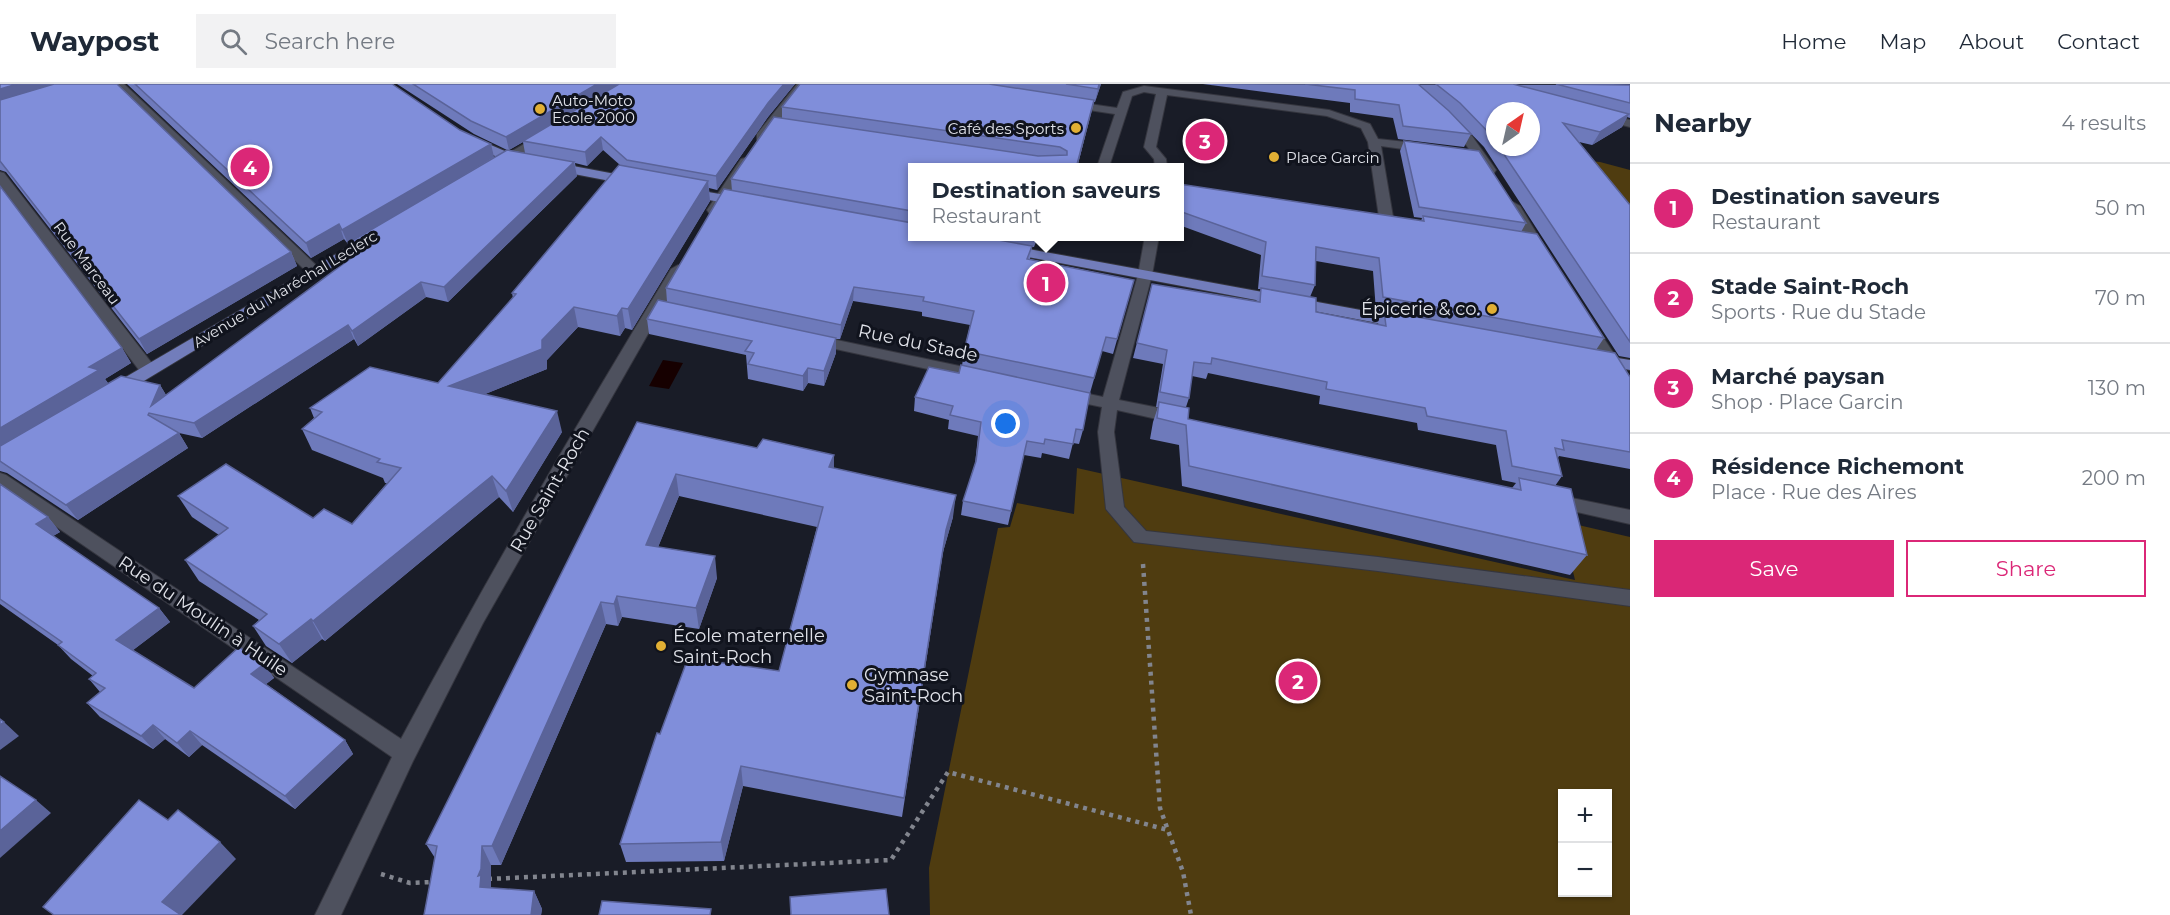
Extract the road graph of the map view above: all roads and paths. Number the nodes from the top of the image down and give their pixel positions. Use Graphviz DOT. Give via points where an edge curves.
graph roads {
  1 [pos="118,84"];
  2 [pos="803,84"];
  3 [pos="1162,91"];
  4 [pos="1058,102"];
  5 [pos="1121,112"];
  6 [pos="1584,112"];
  7 [pos="1440,113"];
  8 [pos="1630,124"];
  9 [pos="559,127"];
  10 [pos="460,133"];
  11 [pos="1374,142"];
  12 [pos="1434,149"];
  13 [pos="1458,152"];
  14 [pos="1480,155"];
  15 [pos="508,157"];
  16 [pos="1105,163"];
  17 [pos="1160,163"];
  18 [pos="492,167"];
  19 [pos="0,176"];
  20 [pos="644,184"];
  21 [pos="677,190"];
  22 [pos="720,198"];
  23 [pos="754,204"];
  24 [pos="1386,217"];
  25 [pos="707,222"];
  26 [pos="387,229"];
  27 [pos="1512,238"];
  28 [pos="1151,241"];
  29 [pos="1535,242"];
  30 [pos="992,247"];
  31 [pos="690,250"];
  32 [pos="1552,269"];
  33 [pos="314,271"];
  34 [pos="1145,274"];
  35 [pos="1580,313"];
  36 [pos="1420,326"];
  37 [pos="793,336"];
  38 [pos="1581,357"];
  39 [pos="1613,362"];
  40 [pos="1630,365"];
  41 [pos="148,370"];
  42 [pos="999,380"];
  43 [pos="1044,389"];
  44 [pos="1630,390"];
  45 [pos="102,398"];
  46 [pos="1110,403"];
  47 [pos="1200,423"];
  48 [pos="0,479"];
  49 [pos="1537,496"];
  50 [pos="1630,517"];
  51 [pos="1141,537"];
  52 [pos="1630,598"];
  53 [pos="405,754"];
  54 [pos="1168,830"];
  55 [pos="351,866"];
  56 [pos="481,880"];
  57 [pos="434,882"];
  58 [pos="328,915"];
  59 [pos="1191,915"];
  1 -- 33 [label="street"];
  2 -- 22 [label="street"];
  3 -- 5 [label="street" via="1134,90 1127,94"];
  3 -- 11 [label="street" via="1329,113 1366,126"];
  3 -- 17 [label="street" via="1150,147"];
  4 -- 5 [label="street"];
  5 -- 16 [label="street"];
  6 -- 8 [label="street"];
  7 -- 14 [label="street"];
  9 -- 15 [label="street"];
  10 -- 15 [label="main road"];
  11 -- 12 [label="street"];
  11 -- 24 [label="street"];
  13 -- 14 [label="street"];
  14 -- 29 [label="street"];
  15 -- 18 [label="main road"];
  15 -- 20 [label="main road"];
  19 -- 41 [label="street, Rue Marceau"];
  21 -- 22 [label="main road"];
  22 -- 23 [label="main road"];
  22 -- 25 [label="street"];
  26 -- 33 [label="main road, Avenue du Maréchal Leclerc"];
  27 -- 29 [label="street"];
  28 -- 34 [label="street"];
  29 -- 32 [label="street"];
  30 -- 34 [label="main road"];
  31 -- 53 [label="street, Rue Saint-Roch" via="661,308 477,618"];
  33 -- 41 [label="main road, Avenue du Maréchal Leclerc"];
  34 -- 36 [label="main road"];
  34 -- 46 [label="street"];
  35 -- 39 [label="street"];
  37 -- 42 [label="street, Rue du Stade"];
  38 -- 39 [label="main road"];
  39 -- 40 [label="main road"];
  39 -- 44 [label="street"];
  41 -- 45 [label="main road, Avenue du Maréchal Leclerc"];
  43 -- 46 [label="street"];
  46 -- 47 [label="street"];
  46 -- 51 [label="street" via="1107,432 1115,509"];
  48 -- 53 [label="street, Rue du Moulin à Huile"];
  49 -- 50 [label="street"];
  51 -- 52 [label="street"];
  51 -- 54 [label="path" via="1160,808"];
  53 -- 55 [label="street, Rue Saint-Roch"];
  54 -- 56 [label="path" via="948,772 891,860"];
  54 -- 59 [label="path" via="1183,872"];
  55 -- 57 [label="path" via="410,883"];
  55 -- 58 [label="street, Rue Saint-Roch"];
}
